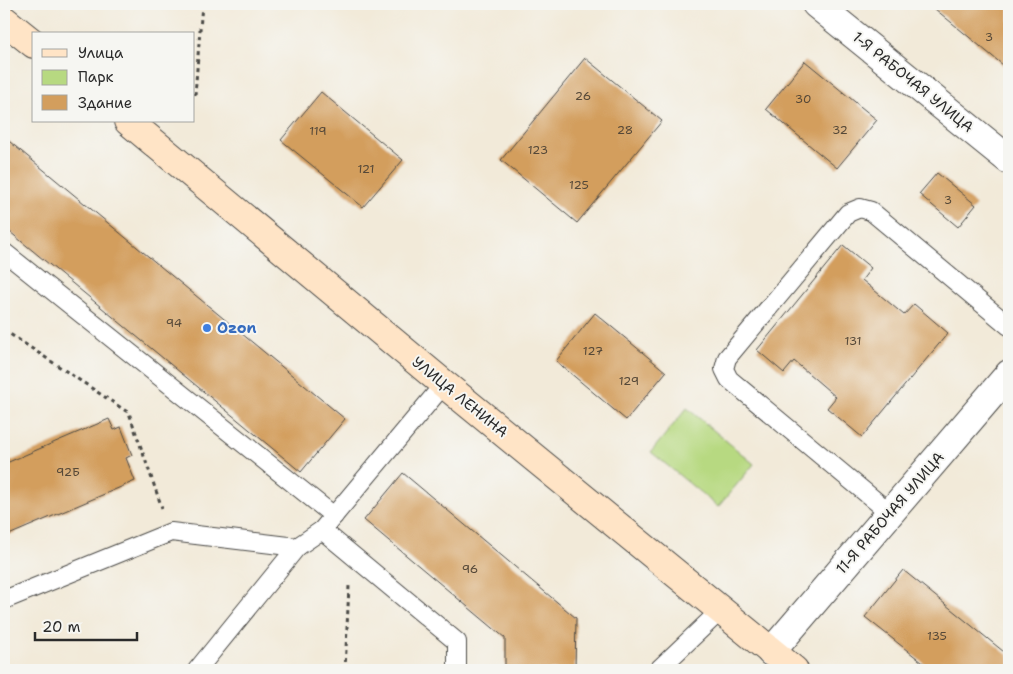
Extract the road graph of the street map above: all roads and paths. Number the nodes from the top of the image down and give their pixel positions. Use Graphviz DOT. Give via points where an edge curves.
graph roads {
  1 [pos="202,4"];
  2 [pos="816,4"];
  3 [pos="4,20"];
  4 [pos="32,42"];
  5 [pos="195,95"];
  6 [pos="129,122"];
  7 [pos="1009,160"];
  8 [pos="4,252"];
  9 [pos="1009,326"];
  10 [pos="4,330"];
  11 [pos="1009,374"];
  12 [pos="444,384"];
  13 [pos="890,513"];
  14 [pos="334,516"];
  15 [pos="322,530"];
  16 [pos="171,532"];
  17 [pos="297,547"];
  18 [pos="351,553"];
  19 [pos="4,600"];
  20 [pos="721,610"];
  21 [pos="771,652"];
  22 [pos="197,670"];
  23 [pos="345,670"];
  24 [pos="457,670"];
  25 [pos="658,670"];
  26 [pos="794,670"];
  1 -- 5 [label="path"];
  2 -- 7 [label="street, 1-Я РАБОЧАЯ УЛИЦА"];
  3 -- 4 [label="main road"];
  6 -- 12 [label="main road, УЛИЦА ЛЕНИНА"];
  8 -- 14 [label="lane"];
  9 -- 13 [label="lane" via="871,211 860,208 848,213 728,358 724,369 729,379"];
  10 -- 16 [label="path" via="129,413"];
  11 -- 13 [label="street, 11-Я РАБОЧАЯ УЛИЦА"];
  12 -- 14 [label="lane"];
  12 -- 20 [label="main road, УЛИЦА ЛЕНИНА"];
  13 -- 21 [label="street, 11-Я РАБОЧАЯ УЛИЦА"];
  14 -- 15 [label="lane"];
  15 -- 17 [label="lane"];
  15 -- 18 [label="lane"];
  16 -- 17 [label="lane"];
  16 -- 19 [label="lane"];
  17 -- 22 [label="lane"];
  18 -- 23 [label="path"];
  18 -- 24 [label="lane" via="457,642"];
  20 -- 21 [label="main road, УЛИЦА ЛЕНИНА"];
  20 -- 25 [label="lane"];
  21 -- 26 [label="main road, УЛИЦА ЛЕНИНА"];
}
